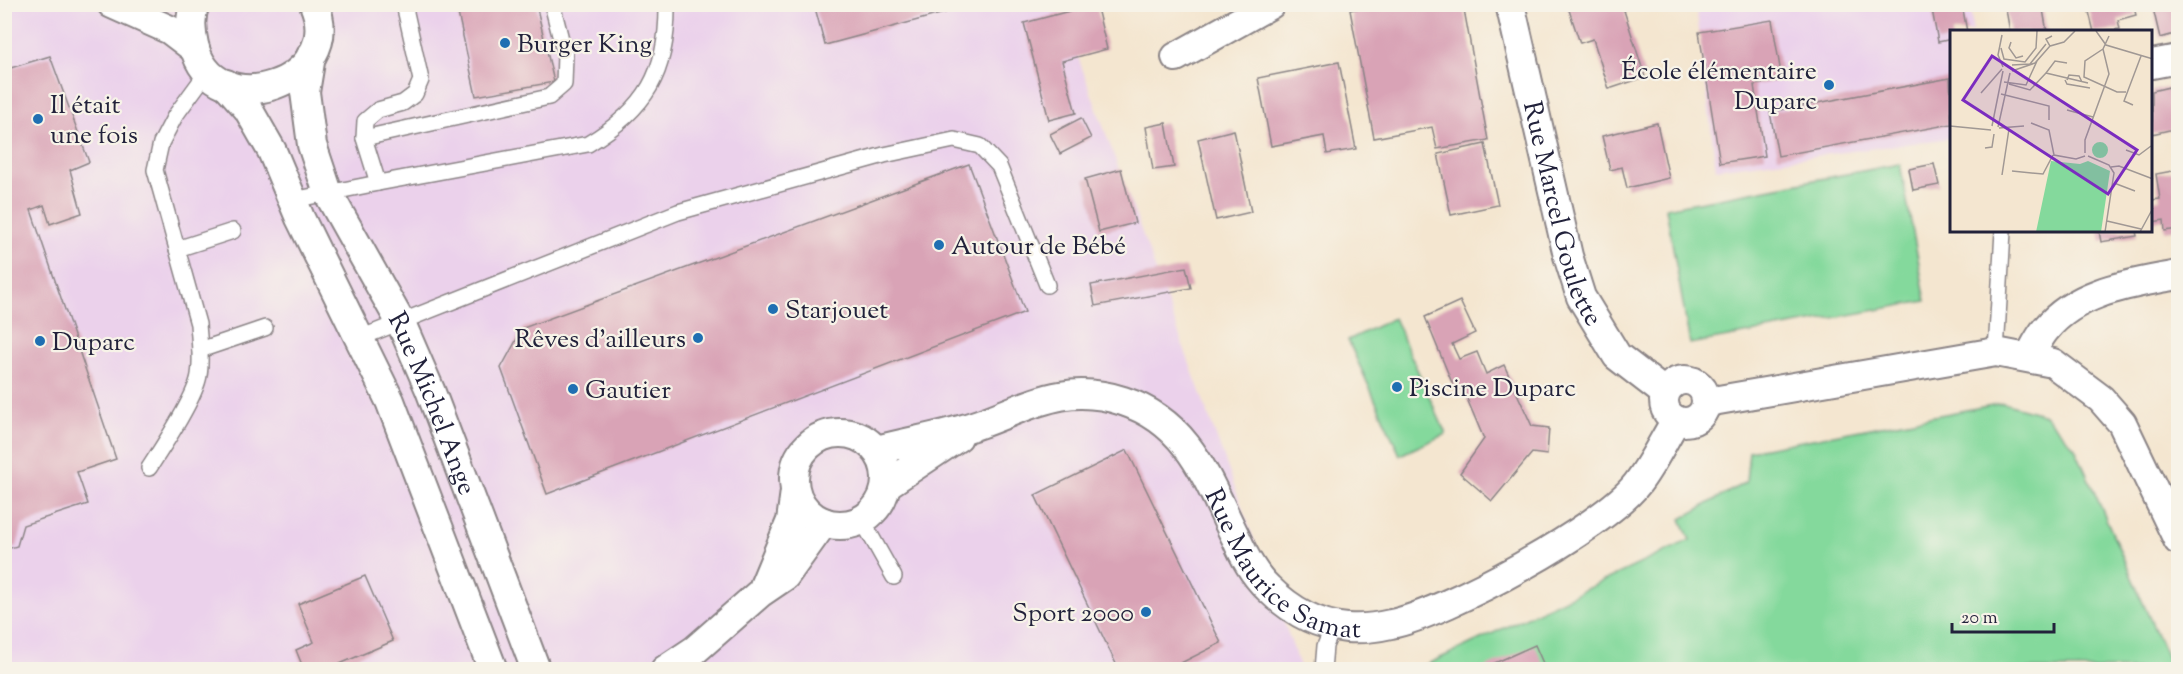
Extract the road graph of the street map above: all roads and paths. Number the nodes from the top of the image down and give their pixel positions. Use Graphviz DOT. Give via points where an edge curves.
graph roads {
  1 [pos="112,4"];
  2 [pos="195,4"];
  3 [pos="334,4"];
  4 [pos="404,4"];
  5 [pos="552,4"];
  6 [pos="667,4"];
  7 [pos="1271,4"];
  8 [pos="1510,4"];
  9 [pos="314,30"];
  10 [pos="1176,57"];
  11 [pos="2178,59"];
  12 [pos="2153,64"];
  13 [pos="210,68"];
  14 [pos="364,138"];
  15 [pos="378,183"];
  16 [pos="328,193"];
  17 [pos="293,200"];
  18 [pos="233,231"];
  19 [pos="2003,232"];
  20 [pos="177,249"];
  21 [pos="2178,275"];
  22 [pos="1047,285"];
  23 [pos="401,323"];
  24 [pos="265,328"];
  25 [pos="360,338"];
  26 [pos="200,350"];
  27 [pos="1996,352"];
  28 [pos="2029,357"];
  29 [pos="1665,393"];
  30 [pos="1707,402"];
  31 [pos="1676,420"];
  32 [pos="978,425"];
  33 [pos="877,450"];
  34 [pos="149,468"];
  35 [pos="886,485"];
  36 [pos="795,491"];
  37 [pos="2173,513"];
  38 [pos="862,520"];
  39 [pos="824,522"];
  40 [pos="2178,540"];
  41 [pos="894,577"];
  42 [pos="760,593"];
  43 [pos="1334,625"];
  44 [pos="677,667"];
  45 [pos="493,669"];
  46 [pos="536,669"];
  47 [pos="1323,669"];
  1 -- 13 [label="street" via="170,30"];
  2 -- 13 [label="street" via="190,28"];
  3 -- 9 [label="street"];
  4 -- 14 [label="lane" via="421,80 415,94 403,103 378,110 365,120"];
  5 -- 14 [label="lane" via="565,55 564,84 549,97"];
  6 -- 15 [label="lane" via="667,29 659,69 639,105 615,128 588,144"];
  7 -- 10 [label="street"];
  8 -- 29 [label="street, Rue Marcel Goulette" via="1581,297 1617,356"];
  9 -- 13 [label="street" via="299,71 284,83 265,90 245,90"];
  9 -- 16 [label="street, Rue Michel Ange" via="305,92 312,146"];
  11 -- 12 [label="street"];
  13 -- 17 [label="street, Rue Michel Ange" via="248,109 268,142"];
  13 -- 20 [label="lane" via="161,142 155,171"];
  14 -- 15 [label="lane"];
  15 -- 16 [label="lane"];
  16 -- 17 [label="lane"];
  16 -- 23 [label="street, Rue Michel Ange"];
  17 -- 25 [label="street, Rue Michel Ange"];
  18 -- 20 [label="lane"];
  19 -- 27 [label="lane"];
  20 -- 26 [label="lane" via="198,324"];
  21 -- 28 [label="street" via="2109,288 2071,308 2046,328"];
  22 -- 23 [label="lane" via="999,165 980,146 954,140 884,155 678,212"];
  23 -- 25 [label="lane"];
  23 -- 46 [label="street, Rue Michel Ange"];
  24 -- 26 [label="lane"];
  25 -- 45 [label="street, Rue Michel Ange" via="390,401"];
  26 -- 34 [label="lane" via="199,377"];
  27 -- 28 [label="street"];
  27 -- 30 [label="street"];
  28 -- 37 [label="street" via="2053,363 2101,399 2122,423"];
  29 -- 30 [label="street" via="1676,381 1694,381 1701,386"];
  29 -- 31 [label="street" via="1665,409"];
  30 -- 31 [label="street" via="1700,417"];
  31 -- 43 [label="street, Rue Maurice Samat" via="1637,484 1620,501 1600,518 1515,570 1433,610 1392,624 1348,628"];
  32 -- 33 [label="street, Rue Maurice Samat"];
  32 -- 35 [label="street, Rue Maurice Samat"];
  32 -- 43 [label="street, Rue Maurice Samat" via="1041,399 1088,394 1122,400 1156,415 1193,451 1249,567 1287,604 1311,619"];
  33 -- 35 [label="street" via="886,472"];
  33 -- 36 [label="street" via="850,433 834,432 819,437 798,460"];
  35 -- 38 [label="street, Rue Maurice Samat" via="879,505"];
  36 -- 39 [label="street" via="801,505"];
  36 -- 42 [label="street" via="791,520"];
  37 -- 40 [label="street"];
  38 -- 39 [label="street" via="850,524"];
  38 -- 41 [label="lane"];
  39 -- 42 [label="street" via="785,576"];
  42 -- 44 [label="street"];
  43 -- 47 [label="lane" via="1325,646"];
}
